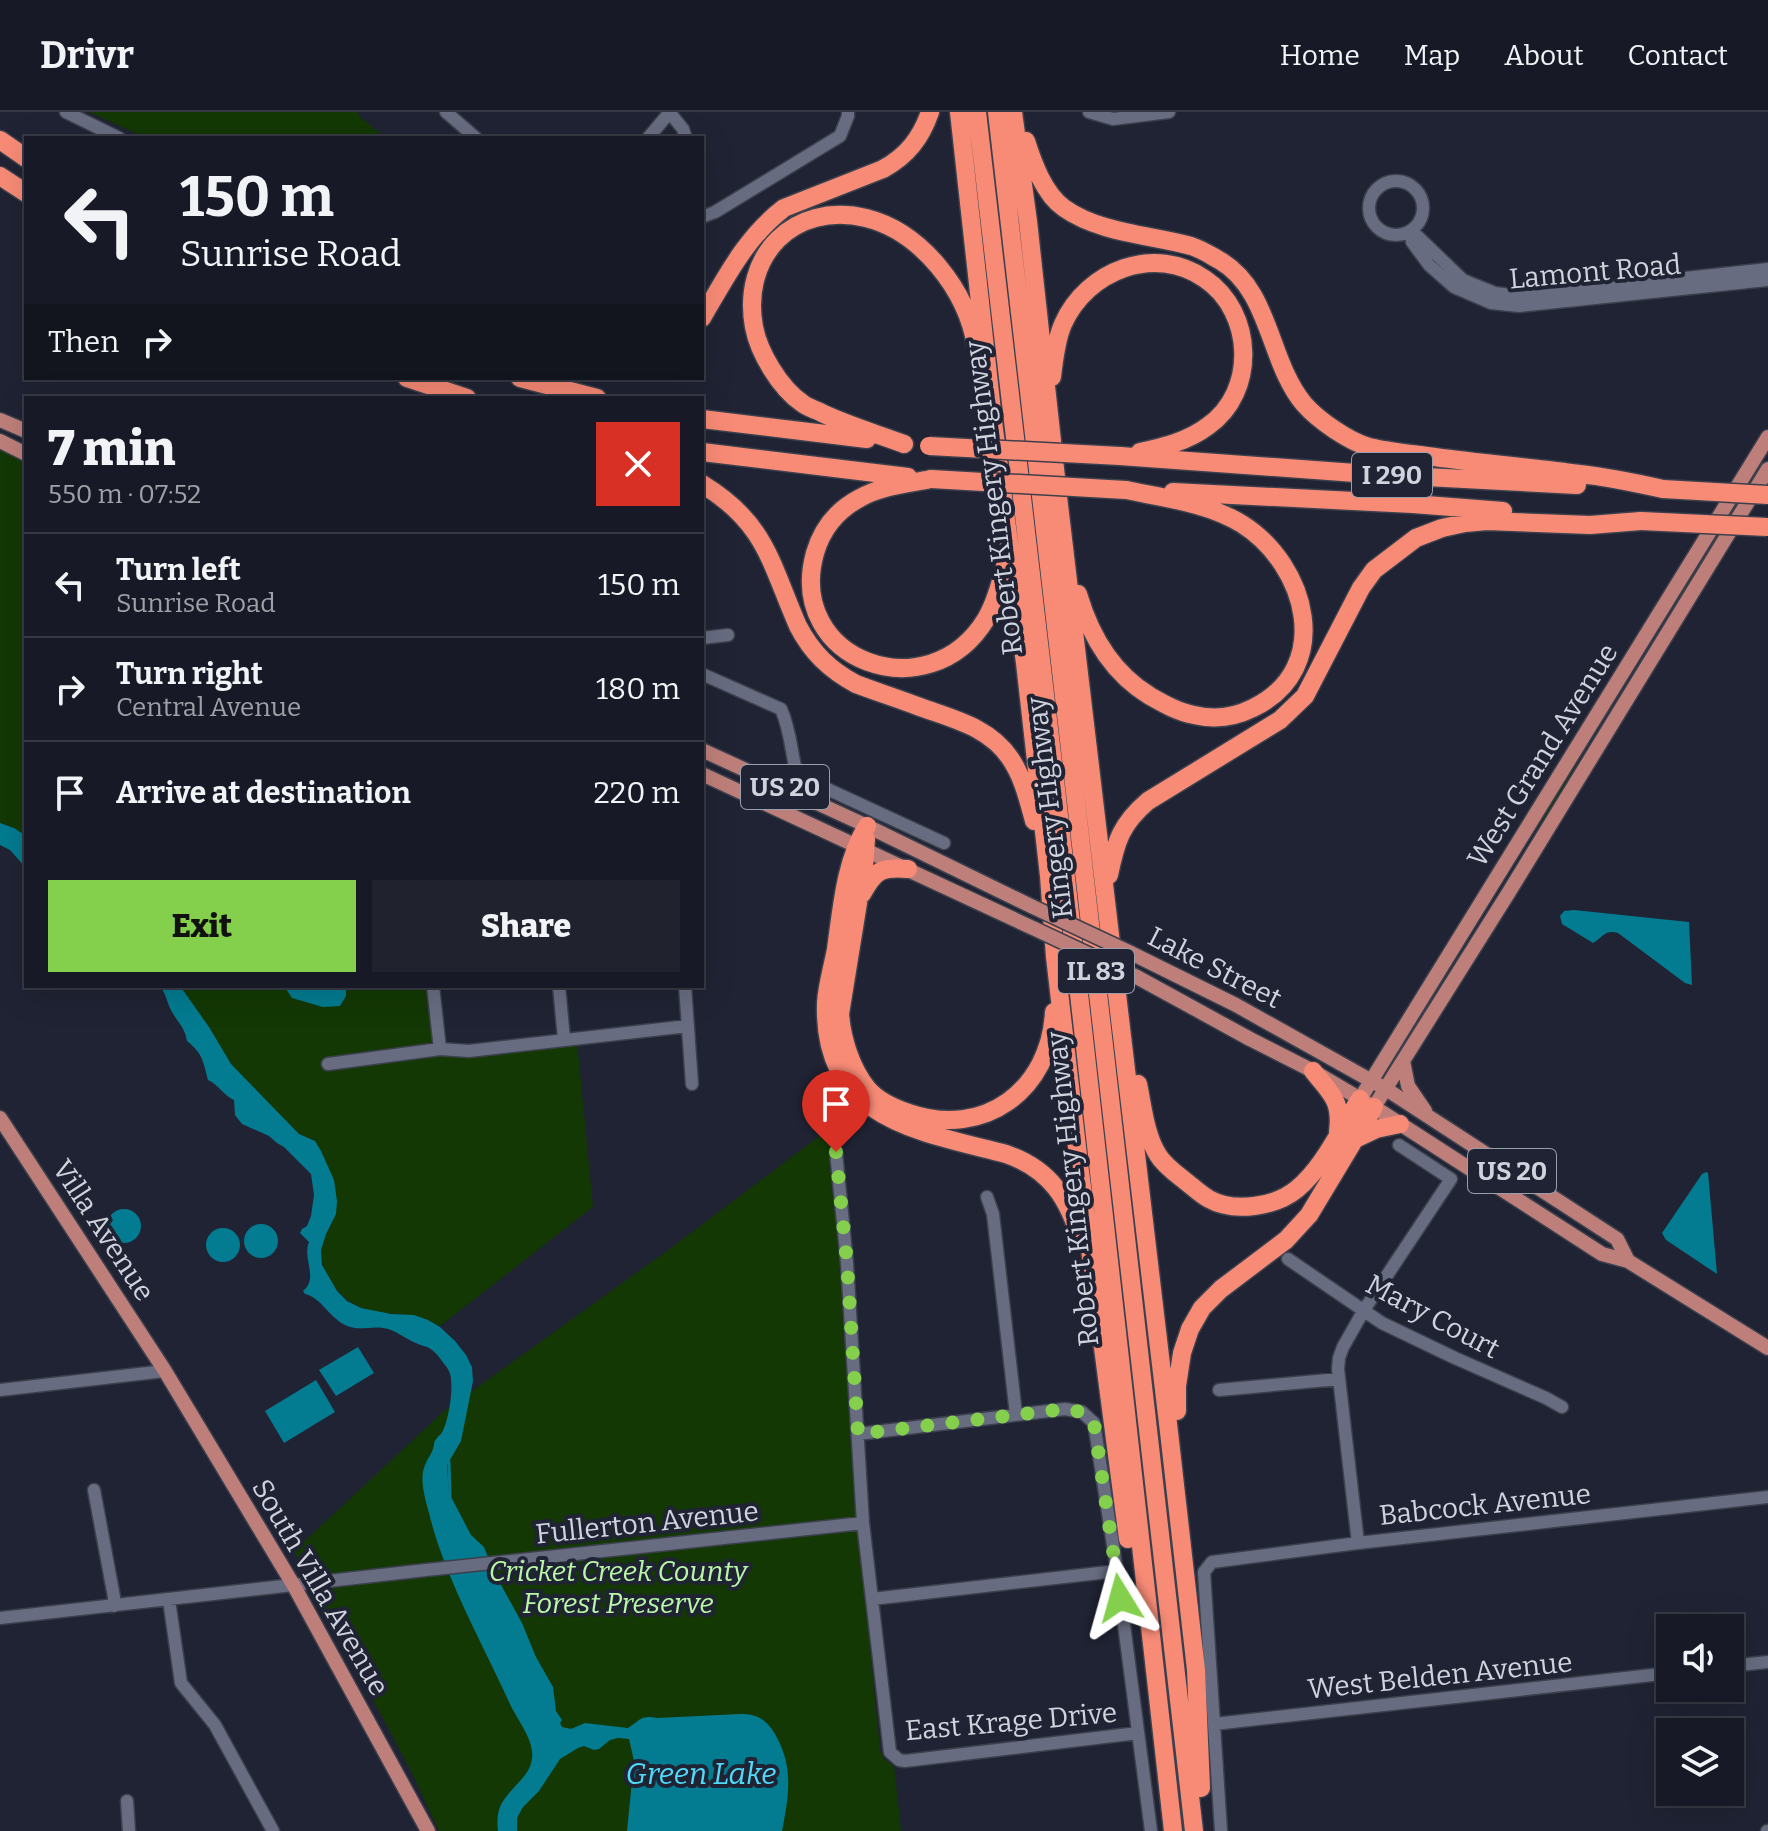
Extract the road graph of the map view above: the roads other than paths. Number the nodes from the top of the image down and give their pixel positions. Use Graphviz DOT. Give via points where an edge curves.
graph roads {
  1 [pos="66,112"];
  2 [pos="446,112"];
  3 [pos="670,112"];
  4 [pos="848,112"];
  5 [pos="930,112"];
  6 [pos="959,112"];
  7 [pos="977,112"];
  8 [pos="997,112"];
  9 [pos="1013,112"];
  10 [pos="1020,112"];
  11 [pos="1089,112"];
  12 [pos="1169,112"];
  13 [pos="115,136"];
  14 [pos="474,136"];
  15 [pos="655,136"];
  16 [pos="685,136"];
  17 [pos="0,140"];
  18 [pos="24,157"];
  19 [pos="0,176"];
  20 [pos="24,192"];
  21 [pos="704,216"];
  22 [pos="1412,231"];
  23 [pos="1768,269"];
  24 [pos="1768,280"];
  25 [pos="704,315"];
  26 [pos="413,380"];
  27 [pos="528,380"];
  28 [pos="461,396"];
  29 [pos="589,396"];
  30 [pos="1049,408"];
  31 [pos="704,419"];
  32 [pos="3,422"];
  33 [pos="994,429"];
  34 [pos="24,430"];
  35 [pos="1768,437"];
  36 [pos="0,441"];
  37 [pos="904,444"];
  38 [pos="704,452"];
  39 [pos="24,453"];
  40 [pos="1120,456"];
  41 [pos="1768,469"];
  42 [pos="931,479"];
  43 [pos="704,485"];
  44 [pos="1663,489"];
  45 [pos="1126,490"];
  46 [pos="1768,495"];
  47 [pos="1059,505"];
  48 [pos="1641,521"];
  49 [pos="1768,527"];
  50 [pos="1011,547"];
  51 [pos="728,635"];
  52 [pos="704,638"];
  53 [pos="704,675"];
  54 [pos="704,751"];
  55 [pos="704,779"];
  56 [pos="867,826"];
  57 [pos="944,843"];
  58 [pos="860,846"];
  59 [pos="908,869"];
  60 [pos="1049,876"];
  61 [pos="1105,893"];
  62 [pos="858,900"];
  63 [pos="1055,957"];
  64 [pos="433,988"];
  65 [pos="559,988"];
  66 [pos="685,988"];
  67 [pos="1116,992"];
  68 [pos="688,1026"];
  69 [pos="564,1039"];
  70 [pos="440,1049"];
  71 [pos="1403,1061"];
  72 [pos="328,1064"];
  73 [pos="1313,1071"];
  74 [pos="1371,1080"];
  75 [pos="692,1084"];
  76 [pos="1386,1089"];
  77 [pos="1367,1103"];
  78 [pos="0,1118"];
  79 [pos="1430,1118"];
  80 [pos="1400,1124"];
  81 [pos="1347,1135"];
  82 [pos="1399,1145"];
  83 [pos="836,1152"];
  84 [pos="987,1197"];
  85 [pos="1288,1259"];
  86 [pos="1628,1261"];
  87 [pos="1364,1310"];
  88 [pos="1768,1348"];
  89 [pos="165,1371"];
  90 [pos="1339,1379"];
  91 [pos="0,1390"];
  92 [pos="1219,1390"];
  93 [pos="1562,1407"];
  94 [pos="1016,1414"];
  95 [pos="858,1434"];
  96 [pos="1114,1438"];
  97 [pos="94,1490"];
  98 [pos="1768,1497"];
  99 [pos="863,1523"];
  100 [pos="1358,1543"];
  101 [pos="1183,1561"];
  102 [pos="1117,1571"];
  103 [pos="294,1586"];
  104 [pos="872,1599"];
  105 [pos="169,1600"];
  106 [pos="114,1606"];
  107 [pos="0,1618"];
  108 [pos="1768,1662"];
  109 [pos="1744,1665"];
  110 [pos="1656,1675"];
  111 [pos="1214,1724"];
  112 [pos="1138,1733"];
  113 [pos="127,1801"];
  114 [pos="1172,1825"];
  115 [pos="129,1831"];
  116 [pos="273,1831"];
  117 [pos="428,1831"];
  118 [pos="1151,1831"];
  119 [pos="1194,1831"];
  120 [pos="1203,1831"];
  121 [pos="1221,1831"];
  1 -- 13 [label="street"];
  2 -- 14 [label="street"];
  3 -- 15 [label="street"];
  3 -- 16 [label="street"];
  4 -- 21 [label="street" via="840,136"];
  5 -- 25 [label="highway" via="919,137 898,161 772,217 742,250"];
  6 -- 33 [label="highway"];
  7 -- 114 [label="highway, Robert Kingery Highway / IL 83"];
  8 -- 119 [label="highway, Kingery Highway / IL 83"];
  9 -- 30 [label="highway"];
  10 -- 44 [label="highway" via="1031,158 1062,207 1121,231 1195,247 1223,262 1245,283 1304,404 1336,431 1368,446"];
  11 -- 12 [label="street" via="1113,119"];
  17 -- 18 [label="highway"];
  19 -- 20 [label="highway"];
  22 -- 22 [label="street" via="1423,216 1422,197 1402,181 1379,187 1369,209 1375,225 1396,236"];
  22 -- 23 [label="street, Lamont Road" via="1463,280 1519,296"];
  22 -- 24 [label="street, Lamont Road" via="1412,242 1429,265 1454,287 1491,303 1519,306"];
  26 -- 28 [label="highway"];
  27 -- 29 [label="highway"];
  30 -- 40 [label="highway" via="1061,328 1096,282 1119,268 1146,263 1178,266 1206,279 1225,298 1241,332 1243,365 1234,396 1218,418 1189,438"];
  30 -- 47 [label="highway"];
  31 -- 37 [label="highway, I 290"];
  32 -- 34 [label="main road"];
  33 -- 37 [label="highway" via="974,332 948,279 923,251 867,218 831,215 798,225 773,244 754,278 751,307 758,346 775,375 802,403"];
  33 -- 50 [label="highway"];
  35 -- 74 [label="main road, West Grand Avenue"];
  36 -- 39 [label="main road"];
  37 -- 40 [label="highway, I 290, bridge"];
  38 -- 42 [label="highway, I 290"];
  40 -- 44 [label="highway, I 290"];
  41 -- 71 [label="main road, West Grand Avenue"];
  42 -- 45 [label="highway, I 290, bridge"];
  42 -- 50 [label="highway" via="859,498 824,531 812,563 812,595 822,624 842,646 868,662 898,669 927,665 954,653 987,617"];
  43 -- 60 [label="highway" via="741,513 761,539 798,626 821,660 856,684 966,723 998,744 1021,778"];
  44 -- 46 [label="highway, I 290, bridge"];
  45 -- 47 [label="highway" via="1226,516 1267,544 1286,568 1301,605 1302,650 1279,690 1257,706 1230,716 1195,716 1163,703 1126,677 1097,641 1083,610"];
  45 -- 48 [label="highway, I 290"];
  47 -- 61 [label="highway"];
  48 -- 49 [label="highway, I 290, bridge"];
  48 -- 61 [label="highway" via="1465,523 1400,548 1361,588 1305,696 1280,720 1134,813 1118,837"];
  50 -- 60 [label="highway"];
  51 -- 52 [label="street"];
  53 -- 57 [label="street" via="781,709 797,775"];
  54 -- 56 [label="main road, Lake Street / US 20"];
  55 -- 58 [label="main road, Lake Street / US 20"];
  56 -- 58 [label="highway"];
  56 -- 74 [label="main road, Lake Street / US 20, bridge" via="1236,1005"];
  58 -- 59 [label="main road, Lake Street / US 20"];
  58 -- 62 [label="highway"];
  58 -- 96 [label="highway" via="848,874 826,1001 832,1052 842,1077 862,1101 896,1123 1021,1159 1059,1192 1081,1241"];
  59 -- 62 [label="highway" via="878,872"];
  59 -- 73 [label="main road, Lake Street / US 20, bridge" via="1135,976"];
  60 -- 63 [label="highway"];
  61 -- 67 [label="highway"];
  62 -- 63 [label="highway" via="842,996 841,1027 851,1061 868,1089 893,1108 923,1118 980,1115 1001,1106 1031,1080 1052,1034"];
  63 -- 96 [label="highway"];
  64 -- 70 [label="street"];
  65 -- 69 [label="street"];
  66 -- 68 [label="street"];
  67 -- 81 [label="highway" via="1150,1139 1159,1158 1211,1200 1246,1206 1274,1202 1296,1191"];
  67 -- 101 [label="highway"];
  68 -- 69 [label="street"];
  68 -- 75 [label="street"];
  69 -- 70 [label="street" via="469,1051"];
  70 -- 72 [label="street"];
  71 -- 76 [label="main road, West Grand Avenue"];
  71 -- 79 [label="main road" via="1408,1086"];
  73 -- 77 [label="main road, Lake Street / US 20"];
  73 -- 81 [label="highway, US 20" via="1335,1098"];
  74 -- 76 [label="main road, Lake Street / US 20"];
  74 -- 77 [label="main road, West Grand Avenue"];
  76 -- 77 [label="main road, West Grand Avenue"];
  76 -- 79 [label="main road, Lake Street / US 20"];
  77 -- 80 [label="main road, Lake Street / US 20"];
  77 -- 81 [label="highway"];
  78 -- 89 [label="main road, Villa Avenue"];
  79 -- 86 [label="main road, Lake Street / US 20" via="1617,1239"];
  80 -- 81 [label="highway"];
  80 -- 86 [label="main road, Lake Street / US 20" via="1602,1254"];
  81 -- 101 [label="highway" via="1309,1215 1286,1240 1221,1289 1190,1329 1177,1386 1185,1493"];
  82 -- 87 [label="street" via="1451,1179"];
  83 -- 95 [label="street"];
  84 -- 94 [label="street"];
  85 -- 87 [label="street, Mary Court"];
  86 -- 88 [label="main road, Lake Street / US 20"];
  87 -- 90 [label="street" via="1339,1358"];
  87 -- 93 [label="street, Mary Court"];
  89 -- 91 [label="street"];
  89 -- 103 [label="main road, South Villa Avenue"];
  90 -- 92 [label="street"];
  90 -- 100 [label="street"];
  94 -- 95 [label="street"];
  94 -- 102 [label="street" via="1065,1409 1082,1412 1094,1423"];
  95 -- 99 [label="street"];
  96 -- 114 [label="highway"];
  97 -- 106 [label="street"];
  98 -- 100 [label="street, Babcock Avenue"];
  99 -- 103 [label="street, Fullerton Avenue"];
  99 -- 104 [label="street"];
  100 -- 111 [label="street, Babcock Avenue" via="1208,1565 1204,1572"];
  101 -- 120 [label="highway" via="1196,1670"];
  102 -- 104 [label="street"];
  102 -- 112 [label="street"];
  103 -- 105 [label="street, Fullerton Avenue"];
  103 -- 117 [label="main road, South Villa Avenue"];
  104 -- 112 [label="street, East Krage Drive" via="890,1752 899,1760"];
  105 -- 106 [label="street, Fullerton Avenue"];
  105 -- 116 [label="street" via="181,1683 215,1725"];
  106 -- 107 [label="street, Fullerton Avenue"];
  108 -- 109 [label="street"];
  110 -- 111 [label="street, West Belden Avenue"];
  111 -- 121 [label="street"];
  112 -- 118 [label="street"];
  113 -- 115 [label="street"];
}
